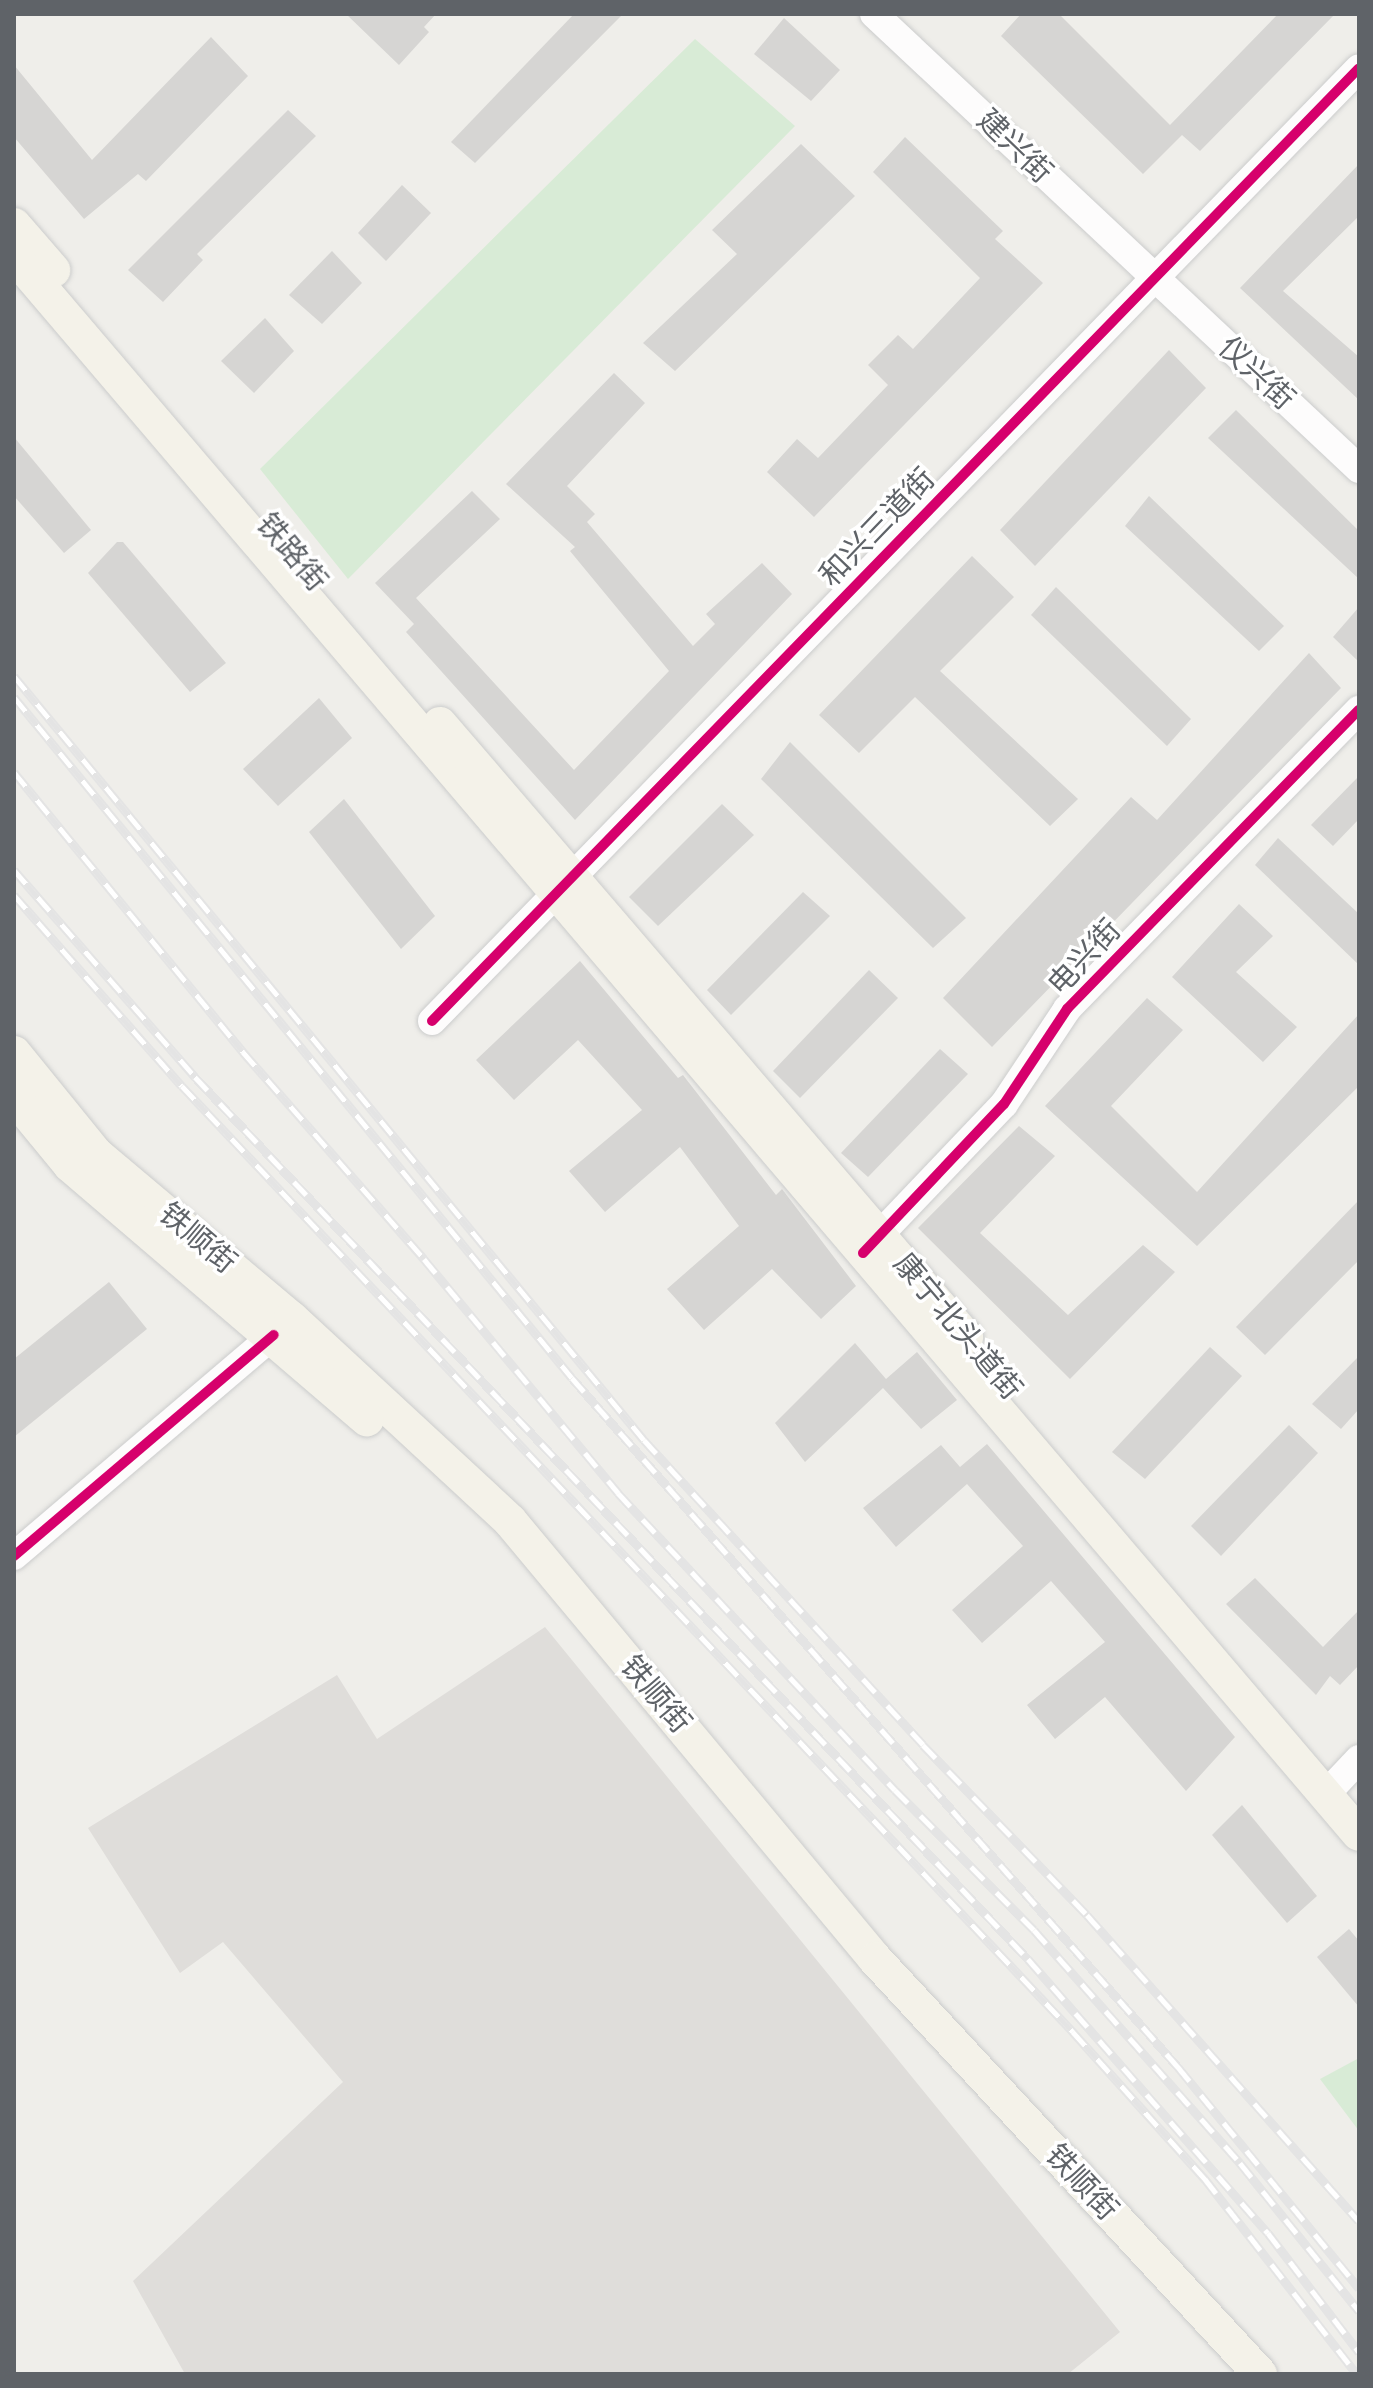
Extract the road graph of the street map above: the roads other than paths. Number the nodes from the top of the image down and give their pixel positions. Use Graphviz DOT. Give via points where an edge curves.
graph roads {
  1 [pos="874,14"];
  2 [pos="1359,68"];
  3 [pos="14,225"];
  4 [pos="14,256"];
  5 [pos="1154,279"];
  6 [pos="1359,469"];
  7 [pos="1359,710"];
  8 [pos="563,886"];
  9 [pos="432,1021"];
  10 [pos="14,1053"];
  11 [pos="14,1097"];
  12 [pos="871,1244"];
  13 [pos="274,1335"];
  14 [pos="14,1556"];
  15 [pos="1346,1783"];
  16 [pos="1359,1834"];
  17 [pos="1238,2374"];
  18 [pos="1260,2374"];
  1 -- 5 [label="street, 建兴街"];
  2 -- 5 [label="street, 和兴三道街"];
  3 -- 8 [label="main road, 铁路街"];
  4 -- 8 [label="main road, 铁路街"];
  5 -- 6 [label="street, 仪兴街"];
  5 -- 8 [label="street, 和兴三道街"];
  7 -- 12 [label="street, 电兴街" via="1067,1009 1004,1104"];
  8 -- 9 [label="street, 和兴三道街"];
  8 -- 12 [label="main road, 康宁北头道街"];
  10 -- 18 [label="main road, 铁顺街" via="96,1154 291,1318 510,1521 875,1959"];
  11 -- 13 [label="main road, 铁顺街" via="70,1165"];
  12 -- 15 [label="main road, 康宁北头道街"];
  13 -- 14 [label="street"];
  13 -- 17 [label="main road, 铁顺街" via="494,1536 866,1974"];
  15 -- 16 [label="main road"];
}
